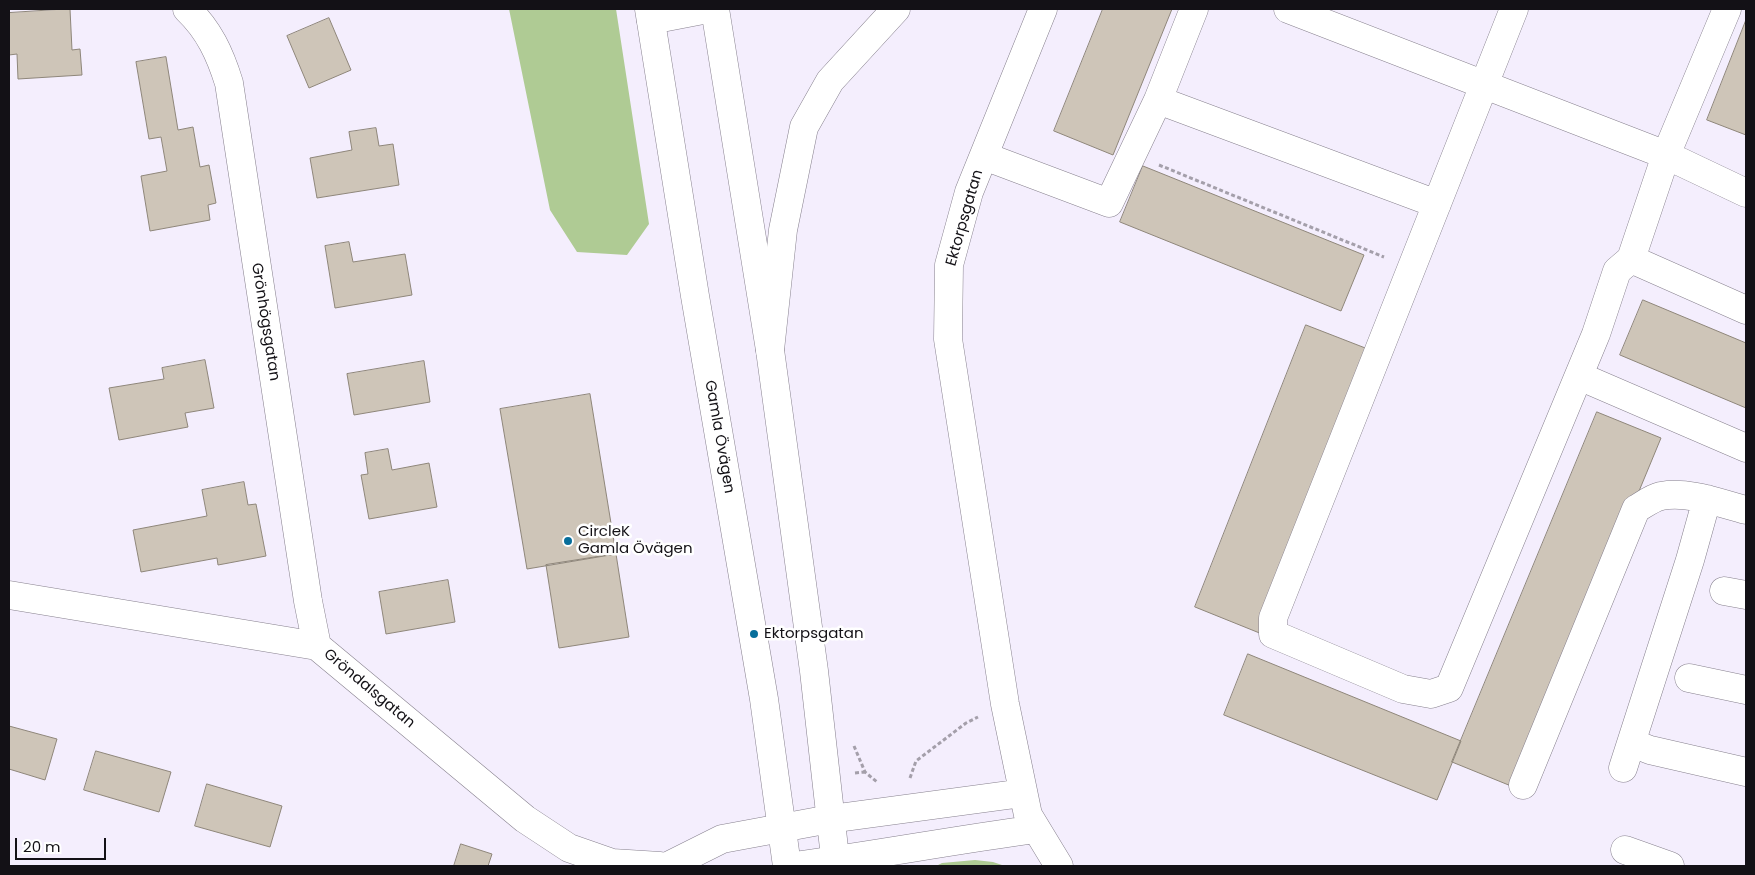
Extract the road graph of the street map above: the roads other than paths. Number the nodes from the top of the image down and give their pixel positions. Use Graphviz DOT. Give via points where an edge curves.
graph roads {
  1 [pos="187,9"];
  2 [pos="708,9"];
  3 [pos="715,9"];
  4 [pos="896,9"];
  5 [pos="1043,9"];
  6 [pos="1194,9"];
  7 [pos="1288,9"];
  8 [pos="1514,9"];
  9 [pos="1727,9"];
  10 [pos="650,14"];
  11 [pos="1484,84"];
  12 [pos="1158,100"];
  13 [pos="1666,155"];
  14 [pos="984,156"];
  15 [pos="1746,193"];
  16 [pos="1438,204"];
  17 [pos="1631,259"];
  18 [pos="1746,310"];
  19 [pos="770,350"];
  20 [pos="1579,376"];
  21 [pos="1746,448"];
  22 [pos="1706,499"];
  23 [pos="1746,510"];
  24 [pos="9,595"];
  25 [pos="317,646"];
  26 [pos="1689,678"];
  27 [pos="1746,690"];
  28 [pos="1746,772"];
  29 [pos="1523,785"];
  30 [pos="1023,793"];
  31 [pos="830,819"];
  32 [pos="782,827"];
  33 [pos="1036,829"];
  34 [pos="1625,850"];
  35 [pos="836,864"];
  36 [pos="660,866"];
  37 [pos="668,866"];
  38 [pos="787,866"];
  39 [pos="794,866"];
  40 [pos="1059,866"];
  41 [pos="1670,866"];
  1 -- 25 [label="main road, Grönhögsgatan" via="200,21 219,52 229,83"];
  2 -- 10 [label="main road"];
  3 -- 19 [label="main road"];
  4 -- 19 [label="main road" via="830,81 804,127 783,230"];
  5 -- 14 [label="main road, Ektorpsgatan"];
  6 -- 12 [label="main road"];
  7 -- 11 [label="main road"];
  8 -- 11 [label="main road"];
  9 -- 13 [label="main road"];
  10 -- 32 [label="main road, Gamla Övägen" via="764,700"];
  11 -- 13 [label="main road"];
  11 -- 16 [label="main road"];
  12 -- 14 [label="main road" via="1109,203"];
  12 -- 16 [label="main road"];
  13 -- 15 [label="main road"];
  13 -- 17 [label="main road"];
  14 -- 30 [label="main road, Ektorpsgatan" via="949,264 948,339 966,470"];
  16 -- 20 [label="main road" via="1273,618 1273,634 1403,689 1431,694 1449,688"];
  17 -- 18 [label="main road"];
  17 -- 20 [label="main road" via="1617,271"];
  19 -- 31 [label="main road" via="814,671"];
  20 -- 21 [label="main road"];
  22 -- 23 [label="main road"];
  22 -- 28 [label="main road" via="1690,560 1627,756 1650,750"];
  22 -- 29 [label="main road" via="1680,494 1659,497 1636,508"];
  24 -- 25 [label="main road, Gröndalsgatan"];
  25 -- 36 [label="main road, Gröndalsgatan" via="525,819 569,848 612,863"];
  26 -- 27 [label="main road"];
  30 -- 31 [label="main road"];
  30 -- 33 [label="main road, Ektorpsgatan" via="1028,815"];
  31 -- 32 [label="main road"];
  31 -- 35 [label="main road"];
  32 -- 37 [label="main road" via="722,839"];
  32 -- 38 [label="main road, Gamla Övägen"];
  33 -- 35 [label="main road"];
  33 -- 40 [label="main road, Ektorpsgatan"];
  34 -- 41 [label="main road"];
  35 -- 39 [label="main road"];
}
